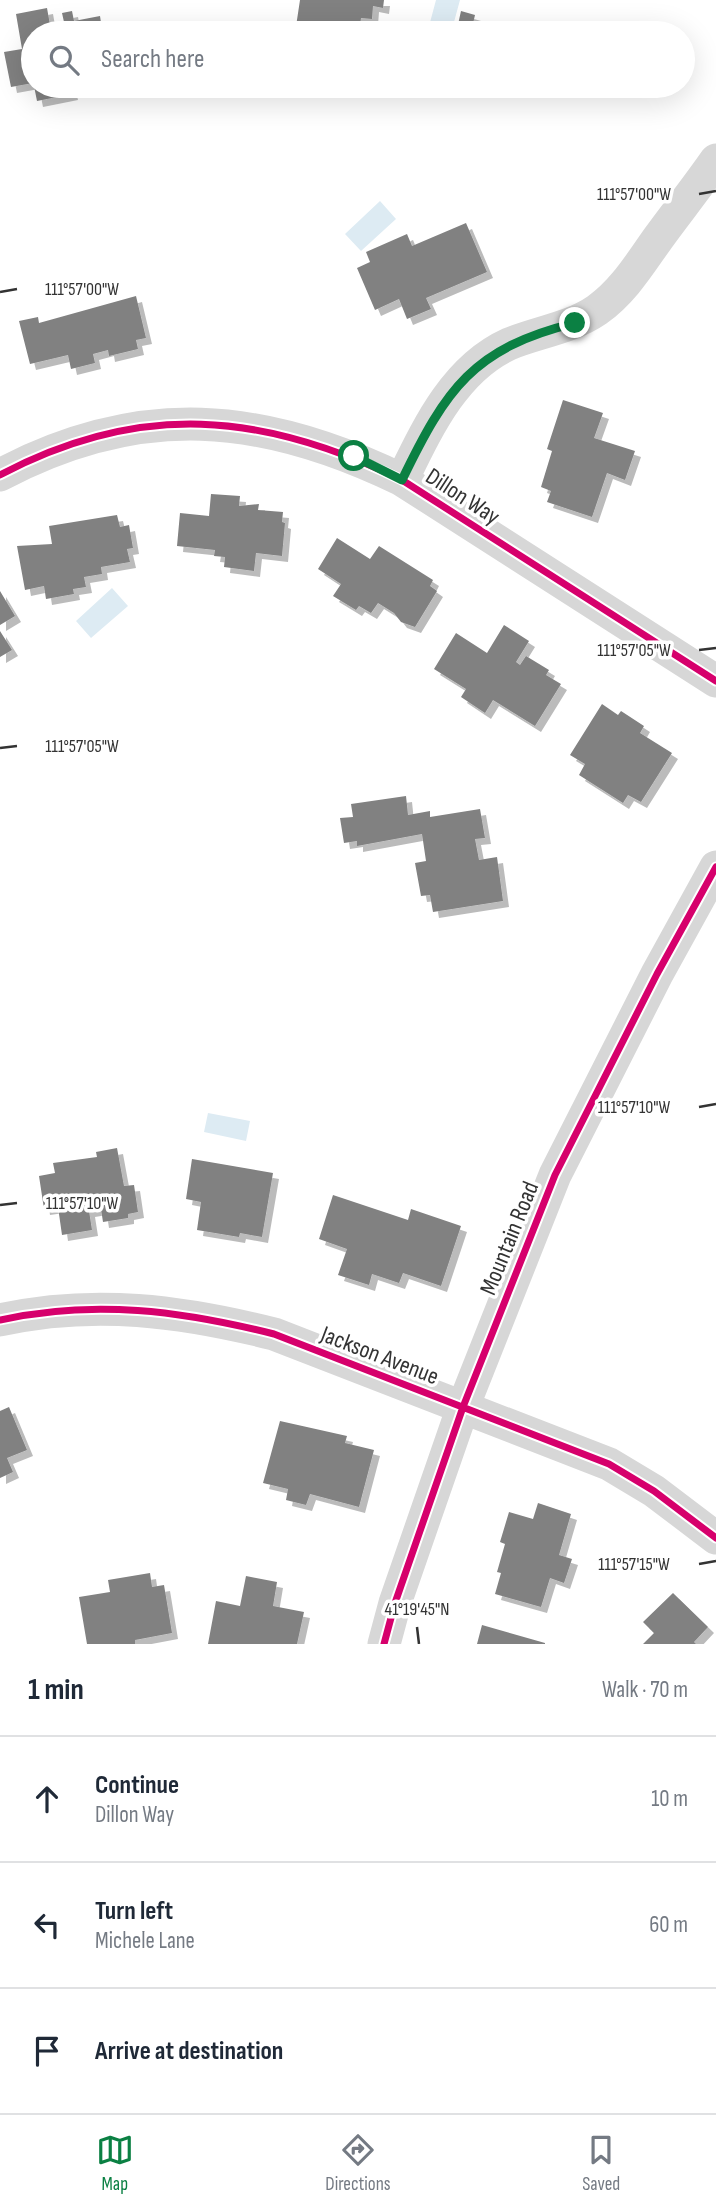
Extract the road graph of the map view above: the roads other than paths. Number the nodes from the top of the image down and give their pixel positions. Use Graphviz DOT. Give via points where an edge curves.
graph roads {
  1 [pos="716,160"];
  2 [pos="0,475"];
  3 [pos="402,480"];
  4 [pos="716,681"];
  5 [pos="716,867"];
  6 [pos="0,1320"];
  7 [pos="463,1407"];
  8 [pos="716,1538"];
  9 [pos="384,1644"];
  1 -- 3 [label="street" via="619,291 575,323 505,346 461,382 433,416"];
  2 -- 3 [label="street, Dillon Way" via="33,457 92,436 169,423 249,428 296,439 354,456"];
  3 -- 4 [label="street, Dillon Way"];
  5 -- 7 [label="street, Mountain Road" via="555,1175"];
  6 -- 7 [label="street, Jackson Avenue" via="35,1312 107,1307 217,1320 274,1334"];
  7 -- 8 [label="street, Jackson Avenue" via="609,1464"];
  7 -- 9 [label="street, Mountain Road"];
}
